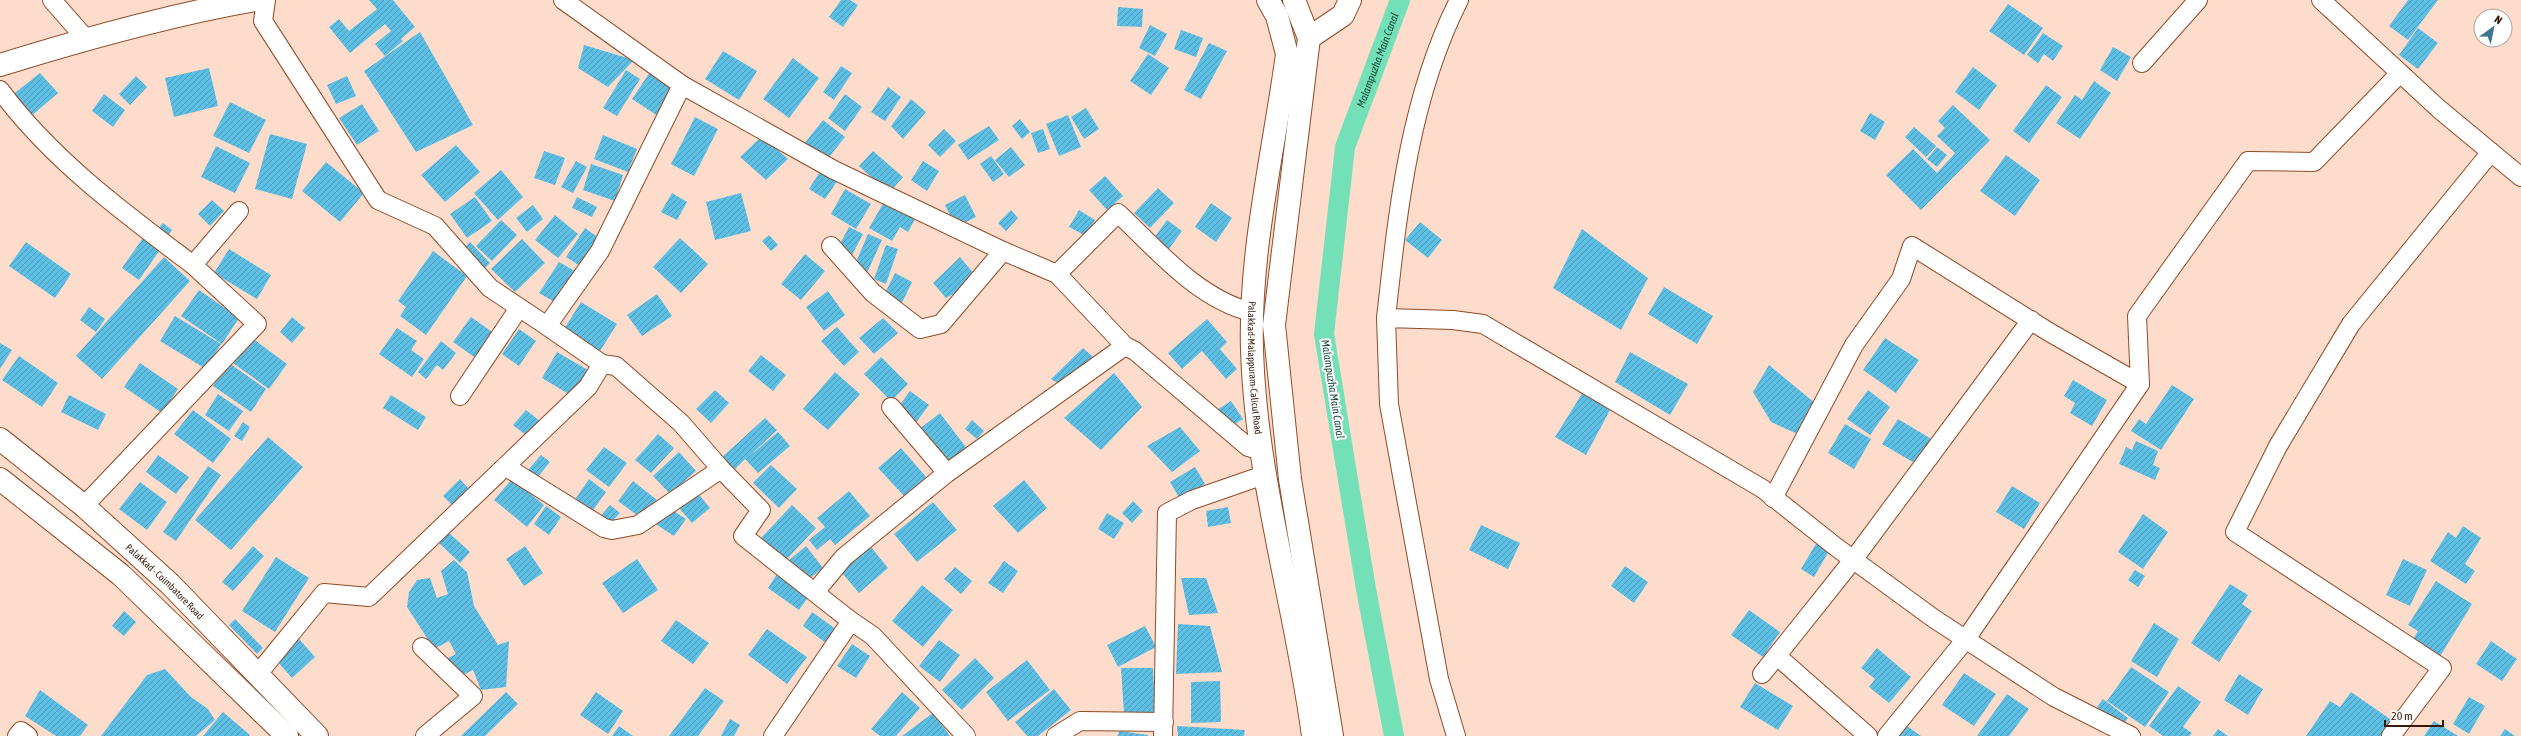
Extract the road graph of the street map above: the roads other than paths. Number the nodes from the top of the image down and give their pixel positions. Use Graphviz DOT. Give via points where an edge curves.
graph roads {
  1 [pos="52,0"];
  2 [pos="255,0"];
  3 [pos="266,0"];
  4 [pos="563,0"];
  5 [pos="1268,0"];
  6 [pos="1294,0"];
  7 [pos="1350,0"];
  8 [pos="1459,0"];
  9 [pos="2198,0"];
  10 [pos="2321,0"];
  11 [pos="1309,38"];
  12 [pos="86,39"];
  13 [pos="1285,45"];
  14 [pos="2142,63"];
  15 [pos="0,65"];
  16 [pos="2400,73"];
  17 [pos="682,85"];
  18 [pos="0,90"];
  19 [pos="2492,152"];
  20 [pos="2521,177"];
  21 [pos="239,211"];
  22 [pos="831,246"];
  23 [pos="1003,251"];
  24 [pos="193,265"];
  25 [pos="1056,274"];
  26 [pos="519,308"];
  27 [pos="1252,312"];
  28 [pos="1386,318"];
  29 [pos="2031,320"];
  30 [pos="547,326"];
  31 [pos="1125,346"];
  32 [pos="602,364"];
  33 [pos="2140,384"];
  34 [pos="460,396"];
  35 [pos="891,407"];
  36 [pos="0,439"];
  37 [pos="1260,451"];
  38 [pos="506,466"];
  39 [pos="720,469"];
  40 [pos="947,473"];
  41 [pos="1264,474"];
  42 [pos="0,480"];
  43 [pos="1773,498"];
  44 [pos="84,506"];
  45 [pos="1853,560"];
  46 [pos="170,584"];
  47 [pos="815,592"];
  48 [pos="149,603"];
  49 [pos="852,621"];
  50 [pos="1966,639"];
  51 [pos="422,647"];
  52 [pos="1777,656"];
  53 [pos="1762,674"];
  54 [pos="257,675"];
  55 [pos="1163,729"];
  56 [pos="315,735"];
  57 [pos="17,736"];
  58 [pos="28,736"];
  59 [pos="287,736"];
  60 [pos="425,736"];
  61 [pos="773,736"];
  62 [pos="966,736"];
  63 [pos="1056,736"];
  64 [pos="1313,736"];
  65 [pos="1332,736"];
  66 [pos="1456,736"];
  67 [pos="1868,736"];
  68 [pos="1887,736"];
  69 [pos="2131,736"];
  70 [pos="2391,736"];
  1 -- 12 [label="street"];
  2 -- 12 [label="main road" via="200,10"];
  3 -- 26 [label="street" via="263,21 378,200 435,226 490,288"];
  4 -- 17 [label="street"];
  5 -- 13 [label="main road, Palakkad-Malappuram-Calicut Road" via="1278,16"];
  6 -- 11 [label="main road, Palakkad-Malappuram-Calicut Road"];
  7 -- 11 [label="main road" via="1343,15"];
  8 -- 28 [label="street" via="1447,24 1422,92 1400,197"];
  9 -- 14 [label="street"];
  10 -- 16 [label="street"];
  11 -- 13 [label="street"];
  11 -- 65 [label="main road, Palakkad-Malappuram-Calicut Road" via="1274,325 1290,479"];
  12 -- 15 [label="main road"];
  13 -- 27 [label="main road, Palakkad-Malappuram-Calicut Road" via="1287,54 1264,206"];
  16 -- 19 [label="street"];
  16 -- 33 [label="street" via="2314,162 2248,161 2137,316"];
  17 -- 23 [label="street" via="834,170"];
  17 -- 30 [label="street" via="600,251"];
  18 -- 24 [label="street" via="23,120 115,206"];
  19 -- 20 [label="street"];
  19 -- 70 [label="street" via="2352,324 2278,446 2235,532 2442,668"];
  21 -- 24 [label="street"];
  22 -- 23 [label="street" via="873,293 920,330 942,324"];
  23 -- 25 [label="street"];
  24 -- 44 [label="street" via="257,324"];
  25 -- 27 [label="street" via="1118,213 1181,274 1234,308"];
  25 -- 31 [label="street"];
  26 -- 30 [label="street"];
  26 -- 34 [label="street"];
  27 -- 37 [label="main road, Palakkad-Malappuram-Calicut Road" via="1252,350"];
  28 -- 43 [label="street" via="1452,320 1483,324 1756,485"];
  28 -- 66 [label="street" via="1389,404 1439,679"];
  29 -- 33 [label="street"];
  29 -- 43 [label="street" via="1912,246 1901,279 1854,345"];
  29 -- 45 [label="street"];
  30 -- 32 [label="street"];
  31 -- 37 [label="street" via="1135,351 1248,447"];
  31 -- 40 [label="street"];
  32 -- 38 [label="street" via="588,387"];
  32 -- 39 [label="street" via="616,366 681,422"];
  33 -- 50 [label="street"];
  35 -- 40 [label="street"];
  36 -- 44 [label="main road, Palakkad - Coimbatore Road"];
  37 -- 41 [label="main road, Palakkad-Malappuram-Calicut Road"];
  38 -- 39 [label="street" via="604,528 612,530 638,525"];
  38 -- 54 [label="street" via="369,597 324,593"];
  39 -- 47 [label="street" via="761,510 743,536"];
  40 -- 47 [label="street" via="844,557"];
  41 -- 55 [label="street" via="1192,500 1167,513"];
  41 -- 64 [label="main road, Palakkad-Malappuram-Calicut Road"];
  42 -- 48 [label="main road" via="121,575"];
  43 -- 45 [label="street"];
  44 -- 46 [label="main road, Palakkad - Coimbatore Road"];
  45 -- 50 [label="street"];
  45 -- 52 [label="street"];
  46 -- 48 [label="main road"];
  46 -- 54 [label="main road, Palakkad - Coimbatore Road"];
  47 -- 49 [label="street"];
  48 -- 59 [label="main road"];
  49 -- 61 [label="street"];
  49 -- 62 [label="street" via="873,636"];
  50 -- 68 [label="street"];
  50 -- 69 [label="street" via="2054,697"];
  51 -- 60 [label="street" via="473,696"];
  52 -- 53 [label="street"];
  52 -- 67 [label="street"];
  54 -- 56 [label="main road, Palakkad - Coimbatore Road"];
  55 -- 63 [label="street" via="1080,721"];
  57 -- 58 [label="street" via="20,731"];
}
